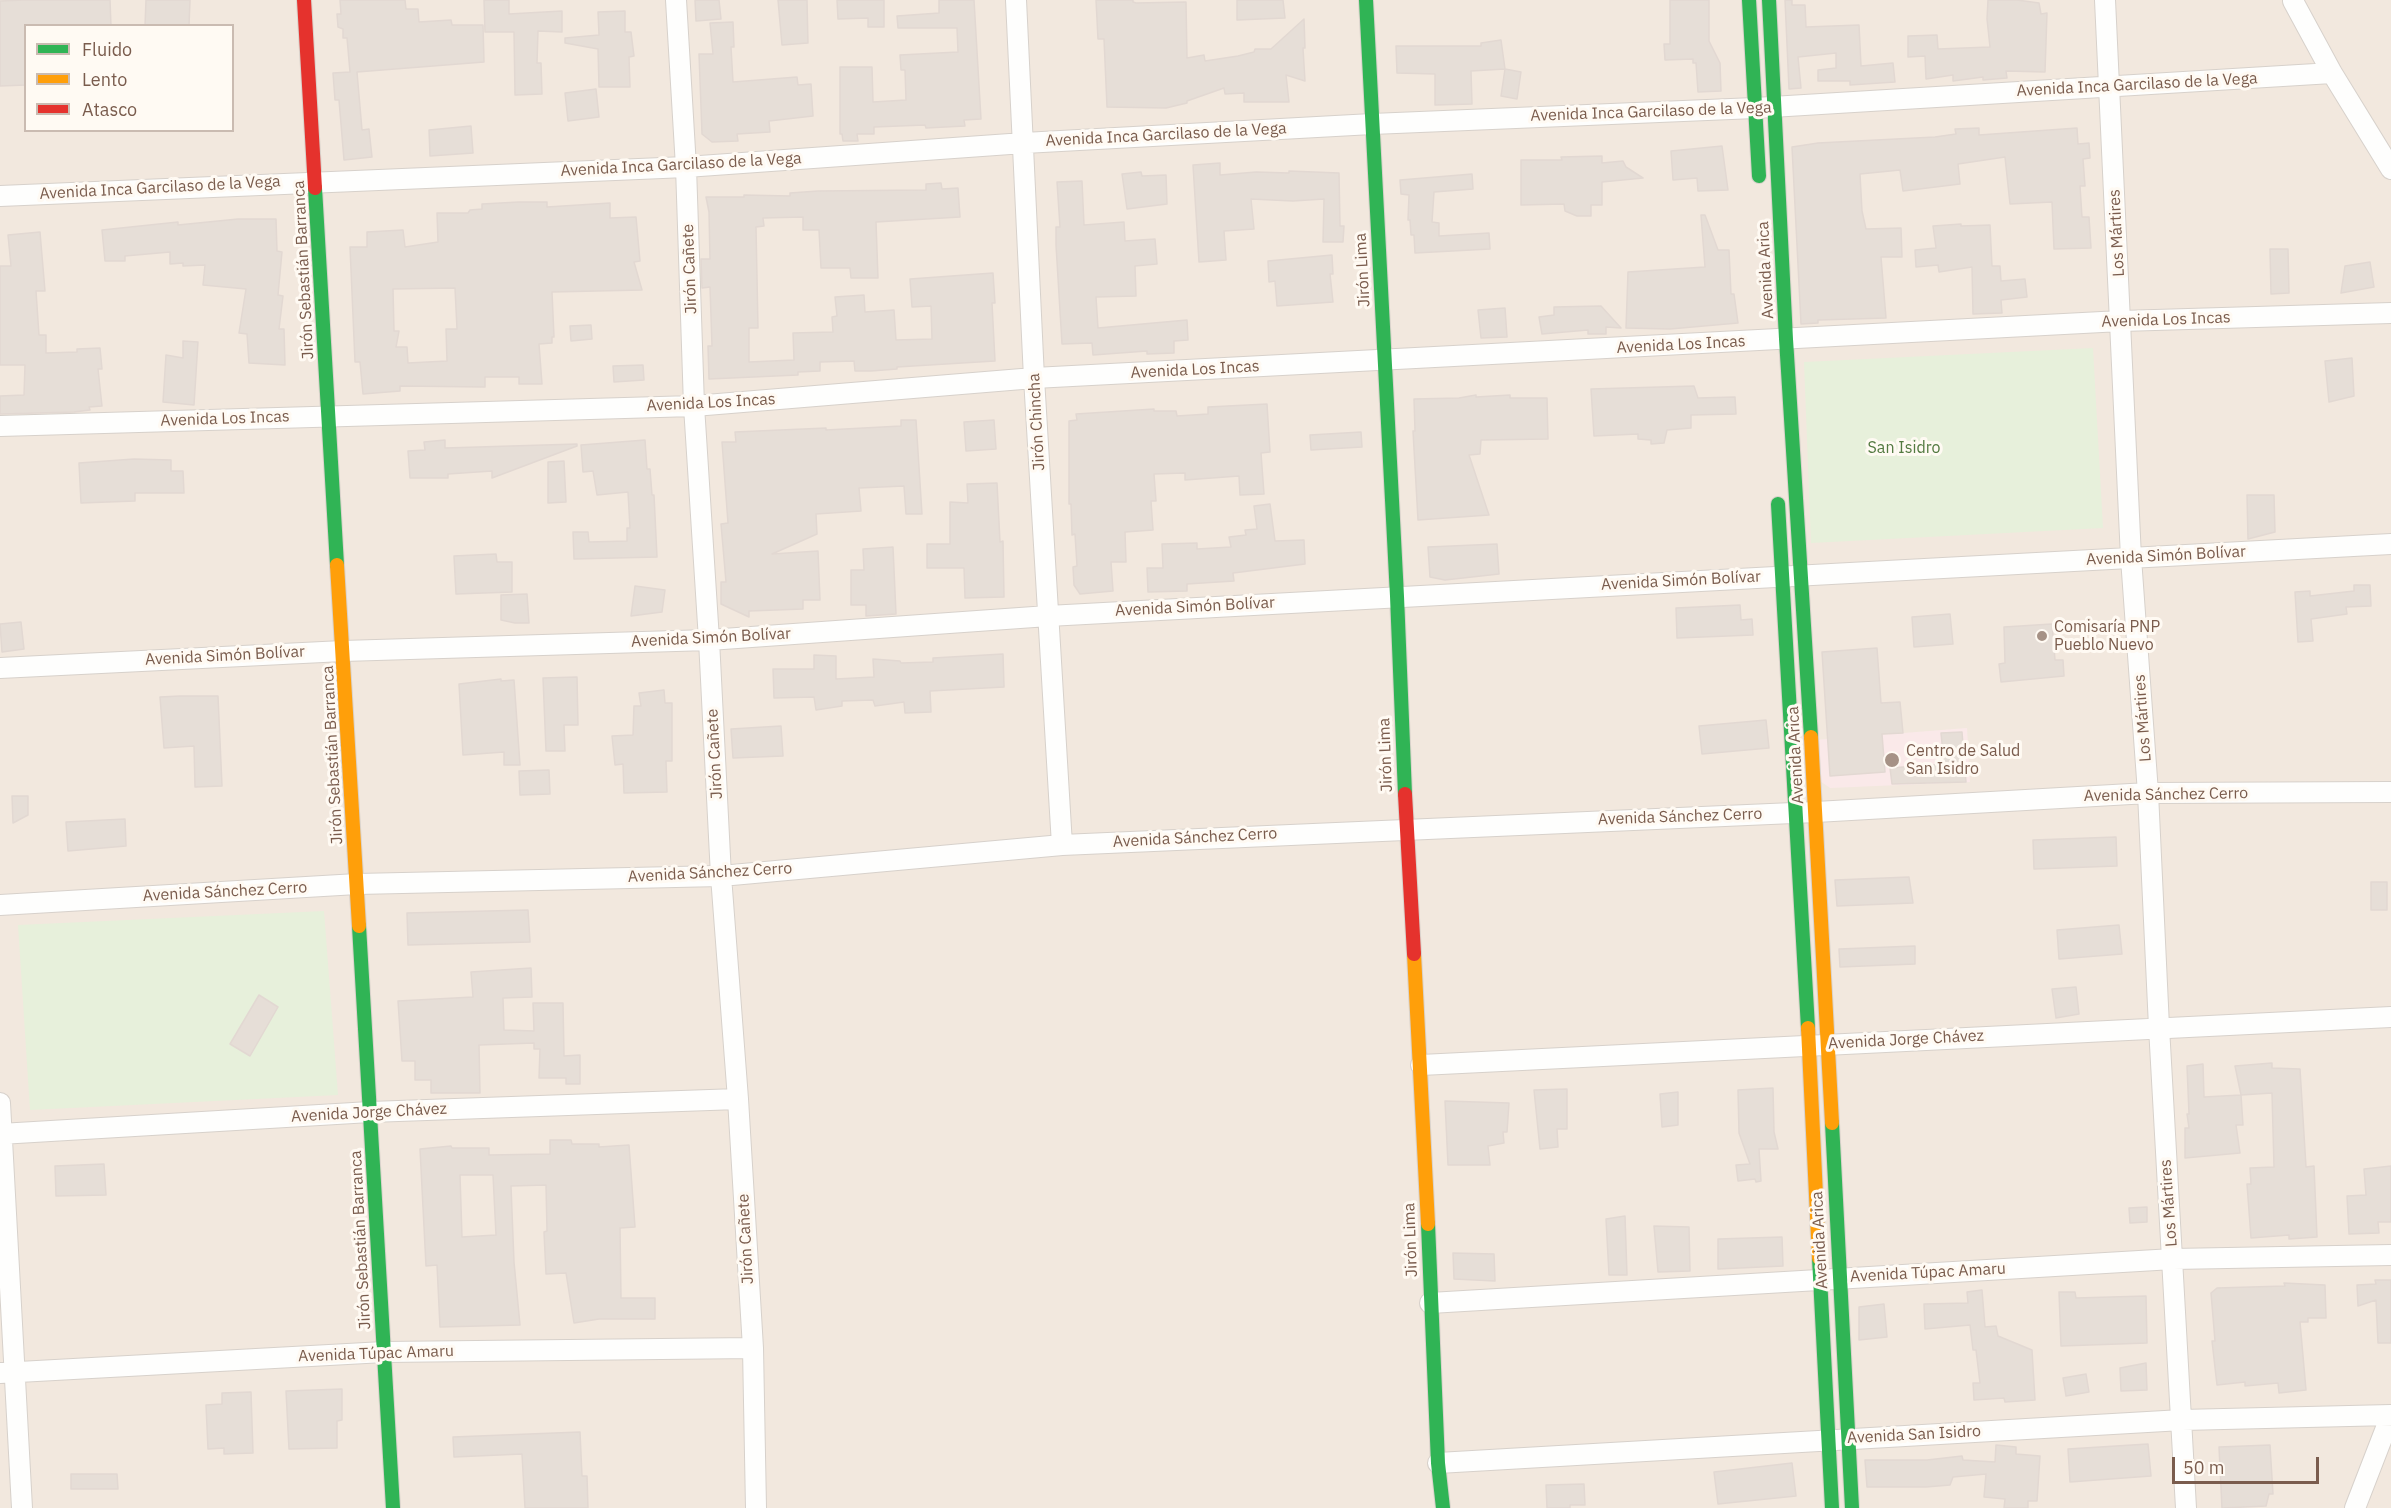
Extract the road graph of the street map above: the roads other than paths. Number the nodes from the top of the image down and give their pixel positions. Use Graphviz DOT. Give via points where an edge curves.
graph roads {
  1 [pos="304,0"];
  2 [pos="676,0"];
  3 [pos="1016,0"];
  4 [pos="1366,0"];
  5 [pos="1749,0"];
  6 [pos="1768,0"];
  7 [pos="2105,0"];
  8 [pos="2293,1"];
  9 [pos="2332,73"];
  10 [pos="2110,87"];
  11 [pos="1765,108"];
  12 [pos="1372,124"];
  13 [pos="1024,143"];
  14 [pos="686,167"];
  15 [pos="2391,169"];
  16 [pos="315,181"];
  17 [pos="1760,189"];
  18 [pos="0,196"];
  19 [pos="2391,314"];
  20 [pos="2121,321"];
  21 [pos="1773,340"];
  22 [pos="1384,360"];
  23 [pos="1034,378"];
  24 [pos="694,406"];
  25 [pos="329,416"];
  26 [pos="0,426"];
  27 [pos="1778,494"];
  28 [pos="2391,544"];
  29 [pos="2131,558"];
  30 [pos="1792,576"];
  31 [pos="1397,596"];
  32 [pos="1048,616"];
  33 [pos="709,640"];
  34 [pos="343,651"];
  35 [pos="0,668"];
  36 [pos="2391,792"];
  37 [pos="2148,793"];
  38 [pos="1806,812"];
  39 [pos="1406,829"];
  40 [pos="1062,845"];
  41 [pos="721,876"];
  42 [pos="357,884"];
  43 [pos="0,905"];
  44 [pos="2391,1017"];
  45 [pos="2158,1027"];
  46 [pos="1818,1045"];
  47 [pos="1421,1065"];
  48 [pos="738,1099"];
  49 [pos="0,1103"];
  50 [pos="370,1112"];
  51 [pos="1,1134"];
  52 [pos="2391,1255"];
  53 [pos="2173,1259"];
  54 [pos="1829,1279"];
  55 [pos="1430,1303"];
  56 [pos="753,1348"];
  57 [pos="384,1352"];
  58 [pos="7,1373"];
  59 [pos="2391,1415"];
  60 [pos="2182,1420"];
  61 [pos="1838,1439"];
  62 [pos="1438,1463"];
  63 [pos="22,1508"];
  64 [pos="393,1508"];
  65 [pos="756,1508"];
  66 [pos="1443,1508"];
  67 [pos="1832,1508"];
  68 [pos="1851,1508"];
  69 [pos="2186,1508"];
  70 [pos="2355,1508"];
  1 -- 16 [label="street, Jirón Sebastián Barranca"];
  2 -- 14 [label="street, Jirón Cañete"];
  3 -- 13 [label="street, Jirón Chincha"];
  4 -- 12 [label="street, Jirón Lima"];
  5 -- 11 [label="street, Avenida Arica"];
  6 -- 11 [label="street, Avenida Arica"];
  7 -- 10 [label="street, Los Mártires"];
  8 -- 9 [label="street"];
  9 -- 10 [label="street, Avenida Inca Garcilaso de la Vega"];
  9 -- 15 [label="street"];
  10 -- 11 [label="street, Avenida Inca Garcilaso de la Vega"];
  10 -- 20 [label="street, Los Mártires"];
  11 -- 12 [label="street, Avenida Inca Garcilaso de la Vega"];
  11 -- 17 [label="street, Avenida Arica"];
  11 -- 21 [label="street, Avenida Arica"];
  12 -- 13 [label="street, Avenida Inca Garcilaso de la Vega"];
  12 -- 22 [label="street, Jirón Lima"];
  13 -- 14 [label="street, Avenida Inca Garcilaso de la Vega"];
  13 -- 23 [label="street, Jirón Chincha"];
  14 -- 16 [label="street, Avenida Inca Garcilaso de la Vega"];
  14 -- 24 [label="street, Jirón Cañete"];
  16 -- 18 [label="street, Avenida Inca Garcilaso de la Vega"];
  16 -- 25 [label="street, Jirón Sebastián Barranca"];
  19 -- 20 [label="street, Avenida Los Incas"];
  20 -- 21 [label="street, Avenida Los Incas"];
  20 -- 29 [label="street, Los Mártires"];
  21 -- 22 [label="street, Avenida Los Incas"];
  21 -- 30 [label="street, Avenida Arica"];
  22 -- 23 [label="street, Avenida Los Incas"];
  22 -- 31 [label="street, Jirón Lima"];
  23 -- 24 [label="street, Avenida Los Incas"];
  23 -- 32 [label="street, Jirón Chincha"];
  24 -- 25 [label="street, Avenida Los Incas"];
  24 -- 33 [label="street, Jirón Cañete"];
  25 -- 26 [label="street, Avenida Los Incas"];
  25 -- 34 [label="street, Jirón Sebastián Barranca"];
  27 -- 30 [label="street, Avenida Arica"];
  28 -- 29 [label="street, Avenida Simón Bolívar"];
  29 -- 30 [label="street, Avenida Simón Bolívar"];
  29 -- 37 [label="street, Los Mártires"];
  30 -- 31 [label="street, Avenida Simón Bolívar"];
  30 -- 38 [label="street, Avenida Arica"];
  30 -- 38 [label="street, Avenida Arica"];
  31 -- 32 [label="street, Avenida Simón Bolívar"];
  31 -- 39 [label="street, Jirón Lima"];
  32 -- 33 [label="street, Avenida Simón Bolívar"];
  32 -- 40 [label="street, Jirón Chincha"];
  33 -- 34 [label="street, Avenida Simón Bolívar"];
  33 -- 41 [label="street, Jirón Cañete"];
  34 -- 35 [label="street, Avenida Simón Bolívar"];
  34 -- 42 [label="street, Jirón Sebastián Barranca"];
  36 -- 37 [label="street, Avenida Sánchez Cerro"];
  37 -- 38 [label="street, Avenida Sánchez Cerro"];
  37 -- 45 [label="street, Los Mártires"];
  38 -- 39 [label="street, Avenida Sánchez Cerro"];
  38 -- 46 [label="street, Avenida Arica"];
  39 -- 40 [label="street, Avenida Sánchez Cerro"];
  39 -- 47 [label="street, Jirón Lima"];
  40 -- 41 [label="street, Avenida Sánchez Cerro"];
  41 -- 42 [label="street, Avenida Sánchez Cerro"];
  41 -- 48 [label="street, Jirón Cañete"];
  42 -- 43 [label="street, Avenida Sánchez Cerro"];
  42 -- 50 [label="street, Jirón Sebastián Barranca"];
  44 -- 45 [label="street, Avenida Jorge Chávez"];
  45 -- 46 [label="street, Avenida Jorge Chávez"];
  45 -- 53 [label="street, Los Mártires"];
  46 -- 47 [label="street, Avenida Jorge Chávez"];
  46 -- 54 [label="street, Avenida Arica"];
  47 -- 55 [label="street, Jirón Lima"];
  48 -- 50 [label="street, Avenida Jorge Chávez"];
  48 -- 56 [label="street, Jirón Cañete"];
  49 -- 51 [label="street"];
  50 -- 51 [label="street, Avenida Jorge Chávez"];
  50 -- 57 [label="street, Jirón Sebastián Barranca"];
  51 -- 58 [label="street"];
  52 -- 53 [label="street, Avenida Túpac Amaru"];
  53 -- 54 [label="street, Avenida Túpac Amaru"];
  53 -- 60 [label="street, Los Mártires"];
  54 -- 55 [label="street, Avenida Túpac Amaru"];
  54 -- 61 [label="street, Avenida Arica"];
  54 -- 61 [label="street, Avenida Arica"];
  55 -- 62 [label="street, Jirón Lima"];
  56 -- 57 [label="street, Avenida Túpac Amaru"];
  56 -- 65 [label="street, Jirón Cañete"];
  57 -- 58 [label="street, Avenida Túpac Amaru"];
  57 -- 64 [label="street, Jirón Sebastián Barranca"];
  58 -- 63 [label="street"];
  59 -- 60 [label="street, Avenida San Isidro"];
  59 -- 70 [label="street"];
  60 -- 61 [label="street, Avenida San Isidro"];
  60 -- 69 [label="street, Los Mártires"];
  61 -- 62 [label="street, Avenida San Isidro"];
  61 -- 67 [label="street, Avenida Arica"];
  61 -- 68 [label="street, Avenida Arica"];
  62 -- 66 [label="street, Jirón Lima"];
}
